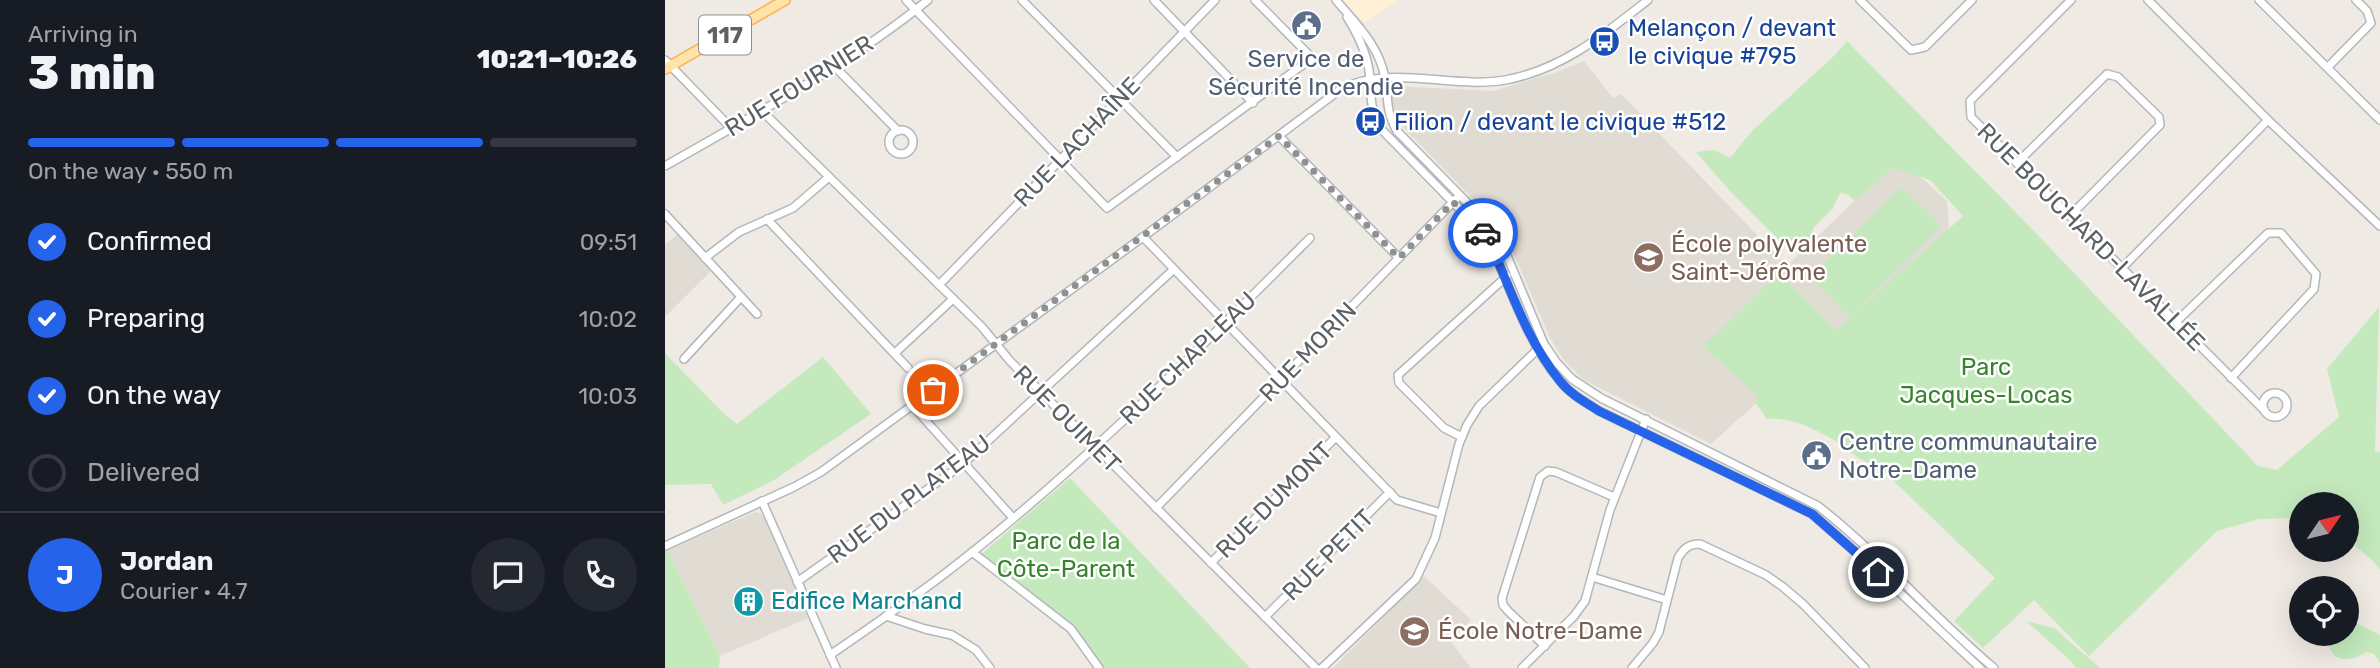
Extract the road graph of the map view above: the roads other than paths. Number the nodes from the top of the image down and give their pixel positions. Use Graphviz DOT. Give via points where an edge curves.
graph roads {
  1 [pos="785,0"];
  2 [pos="906,0"];
  3 [pos="928,0"];
  4 [pos="1022,0"];
  5 [pos="1154,0"];
  6 [pos="1215,0"];
  7 [pos="1255,0"];
  8 [pos="1648,0"];
  9 [pos="1972,0"];
  10 [pos="2071,0"];
  11 [pos="2148,0"];
  12 [pos="2259,0"];
  13 [pos="2356,0"];
  14 [pos="1864,1"];
  15 [pos="1338,2"];
  16 [pos="916,10"];
  17 [pos="1185,32"];
  18 [pos="667,65"];
  19 [pos="834,66"];
  20 [pos="2328,67"];
  21 [pos="1385,78"];
  22 [pos="1369,80"];
  23 [pos="1120,99"];
  24 [pos="1253,103"];
  25 [pos="761,110"];
  26 [pos="2268,120"];
  27 [pos="2380,120"];
  28 [pos="731,128"];
  29 [pos="898,131"];
  30 [pos="1279,136"];
  31 [pos="1177,157"];
  32 [pos="1061,159"];
  33 [pos="2017,163"];
  34 [pos="665,166"];
  35 [pos="829,177"];
  36 [pos="1456,199"];
  37 [pos="665,214"];
  38 [pos="2070,216"];
  39 [pos="767,219"];
  40 [pos="2380,226"];
  41 [pos="1143,237"];
  42 [pos="1310,238"];
  43 [pos="705,258"];
  44 [pos="1399,258"];
  45 [pos="2122,268"];
  46 [pos="1173,270"];
  47 [pos="1514,271"];
  48 [pos="1505,277"];
  49 [pos="939,285"];
  50 [pos="741,296"];
  51 [pos="953,299"];
  52 [pos="757,314"];
  53 [pos="2176,322"];
  54 [pos="1225,323"];
  55 [pos="995,344"];
  56 [pos="1541,347"];
  57 [pos="895,353"];
  58 [pos="684,359"];
  59 [pos="908,368"];
  60 [pos="2231,378"];
  61 [pos="1281,380"];
  62 [pos="1586,390"];
  63 [pos="1041,393"];
  64 [pos="1579,399"];
  65 [pos="912,405"];
  66 [pos="2264,410"];
  67 [pos="1646,419"];
  68 [pos="1640,431"];
  69 [pos="1336,437"];
  70 [pos="1462,437"];
  71 [pos="1095,447"];
  72 [pos="963,464"];
  73 [pos="1390,492"];
  74 [pos="1614,497"];
  75 [pos="762,501"];
  76 [pos="1818,506"];
  77 [pos="1156,508"];
  78 [pos="1441,513"];
  79 [pos="1812,514"];
  80 [pos="1013,518"];
  81 [pos="665,546"];
  82 [pos="972,552"];
  83 [pos="1212,564"];
  84 [pos="1592,577"];
  85 [pos="797,582"];
  86 [pos="1667,600"];
  87 [pos="886,616"];
  88 [pos="1265,617"];
  89 [pos="1545,646"];
  90 [pos="831,655"];
  91 [pos="1982,657"];
  92 [pos="1975,666"];
  93 [pos="1861,667"];
  94 [pos="836,668"];
  95 [pos="990,668"];
  96 [pos="1099,668"];
  97 [pos="1316,668"];
  98 [pos="1322,668"];
  99 [pos="1522,668"];
  100 [pos="1632,668"];
  101 [pos="1994,668"];
  1 -- 18 [label="main road, 117"];
  2 -- 16 [label="street"];
  3 -- 16 [label="street, RUE FOURNIER"];
  4 -- 23 [label="street"];
  5 -- 17 [label="street"];
  6 -- 17 [label="street, RUE LACHAÎNE"];
  7 -- 24 [label="street" via="1313,58"];
  8 -- 21 [label="street" via="1587,47 1511,79"];
  9 -- 14 [label="street" via="1925,47 1912,50"];
  10 -- 33 [label="street, RUE BOUCHARD-LAVALLÉE" via="1971,101 1971,117"];
  11 -- 26 [label="street"];
  12 -- 20 [label="street"];
  13 -- 20 [label="street" via="2371,23"];
  15 -- 21 [label="street" via="1370,41"];
  15 -- 22 [label="street" via="1362,46"];
  16 -- 19 [label="street, RUE FOURNIER"];
  16 -- 32 [label="street"];
  17 -- 23 [label="street, RUE LACHAÎNE"];
  17 -- 24 [label="street"];
  18 -- 28 [label="street"];
  19 -- 25 [label="street, RUE FOURNIER"];
  19 -- 29 [label="street"];
  20 -- 27 [label="street"];
  21 -- 22 [label="street"];
  21 -- 36 [label="street" via="1386,105 1397,131"];
  22 -- 30 [label="street" via="1341,89"];
  22 -- 36 [label="street" via="1369,100 1382,130"];
  23 -- 31 [label="street"];
  23 -- 32 [label="street, RUE LACHAÎNE"];
  24 -- 31 [label="street"];
  25 -- 28 [label="street, RUE FOURNIER"];
  25 -- 35 [label="street, RUE OUIMET"];
  26 -- 40 [label="street"];
  26 -- 45 [label="street"];
  28 -- 34 [label="street, RUE FOURNIER"];
  30 -- 41 [label="street"];
  30 -- 44 [label="street"];
  31 -- 32 [label="street" via="1107,208"];
  32 -- 49 [label="street, RUE LACHAÎNE"];
  33 -- 38 [label="street, RUE BOUCHARD-LAVALLÉE"];
  33 -- 38 [label="street" via="2107,74 2118,77 2159,117 2160,125"];
  35 -- 39 [label="street" via="793,208"];
  35 -- 49 [label="street, RUE OUIMET"];
  36 -- 44 [label="street, RUE MORIN"];
  36 -- 47 [label="street" via="1500,239"];
  36 -- 48 [label="street" via="1484,234"];
  37 -- 43 [label="street"];
  38 -- 45 [label="street, RUE BOUCHARD-LAVALLÉE"];
  39 -- 43 [label="street" via="739,232"];
  39 -- 57 [label="street"];
  41 -- 46 [label="street"];
  41 -- 55 [label="street"];
  42 -- 54 [label="street, RUE CHAPLEAU"];
  43 -- 50 [label="street"];
  44 -- 61 [label="street, RUE MORIN"];
  45 -- 53 [label="street, RUE BOUCHARD-LAVALLÉE"];
  46 -- 54 [label="street"];
  46 -- 63 [label="street, RUE DU PLATEAU"];
  47 -- 48 [label="street"];
  47 -- 56 [label="street"];
  48 -- 56 [label="street"];
  48 -- 70 [label="street" via="1398,374 1399,383 1444,428"];
  49 -- 51 [label="street, RUE OUIMET"];
  50 -- 52 [label="street"];
  50 -- 58 [label="street"];
  51 -- 55 [label="street, RUE OUIMET"];
  51 -- 57 [label="street"];
  53 -- 60 [label="street, RUE BOUCHARD-LAVALLÉE"];
  53 -- 60 [label="street" via="2268,233 2281,233 2316,274 2314,289"];
  54 -- 61 [label="street"];
  54 -- 71 [label="street, RUE CHAPLEAU"];
  55 -- 63 [label="street, RUE OUIMET"];
  55 -- 65 [label="street"];
  56 -- 62 [label="street"];
  56 -- 64 [label="street" via="1561,382"];
  56 -- 70 [label="street" via="1479,406"];
  57 -- 59 [label="street"];
  60 -- 66 [label="street, RUE BOUCHARD-LAVALLÉE"];
  61 -- 69 [label="street"];
  61 -- 77 [label="street, RUE MORIN"];
  62 -- 64 [label="street"];
  62 -- 67 [label="street"];
  63 -- 71 [label="street, RUE OUIMET"];
  63 -- 72 [label="street, RUE DU PLATEAU"];
  64 -- 68 [label="street"];
  65 -- 72 [label="street"];
  65 -- 75 [label="street" via="821,471"];
  67 -- 68 [label="street"];
  67 -- 76 [label="street"];
  68 -- 74 [label="street"];
  68 -- 79 [label="street"];
  69 -- 73 [label="street"];
  69 -- 83 [label="street, RUE DUMONT"];
  70 -- 78 [label="street"];
  71 -- 77 [label="street, RUE OUIMET"];
  71 -- 80 [label="street, RUE CHAPLEAU"];
  72 -- 80 [label="street"];
  72 -- 85 [label="street, RUE DU PLATEAU"];
  73 -- 78 [label="street" via="1398,500"];
  73 -- 88 [label="street, RUE PETIT"];
  74 -- 84 [label="street"];
  74 -- 89 [label="street" via="1556,472 1540,477 1502,597 1508,611"];
  75 -- 81 [label="street"];
  75 -- 85 [label="street"];
  76 -- 79 [label="street"];
  76 -- 91 [label="street" via="1887,564"];
  77 -- 83 [label="street, RUE OUIMET"];
  78 -- 98 [label="street" via="1416,579"];
  79 -- 92 [label="street"];
  80 -- 82 [label="street, RUE CHAPLEAU"];
  82 -- 87 [label="street, RUE CHAPLEAU"];
  82 -- 96 [label="street" via="1071,629"];
  83 -- 88 [label="street, RUE OUIMET"];
  84 -- 86 [label="street"];
  84 -- 89 [label="street" via="1585,601"];
  85 -- 90 [label="street"];
  86 -- 93 [label="street" via="1684,549 1691,544 1707,546 1783,587"];
  86 -- 100 [label="street" via="1653,643"];
  87 -- 90 [label="street, RUE CHAPLEAU"];
  87 -- 95 [label="street" via="952,635 976,650"];
  88 -- 97 [label="street, RUE OUIMET"];
  89 -- 99 [label="street"];
  90 -- 94 [label="street"];
  91 -- 92 [label="street"];
  91 -- 101 [label="street"];
}
